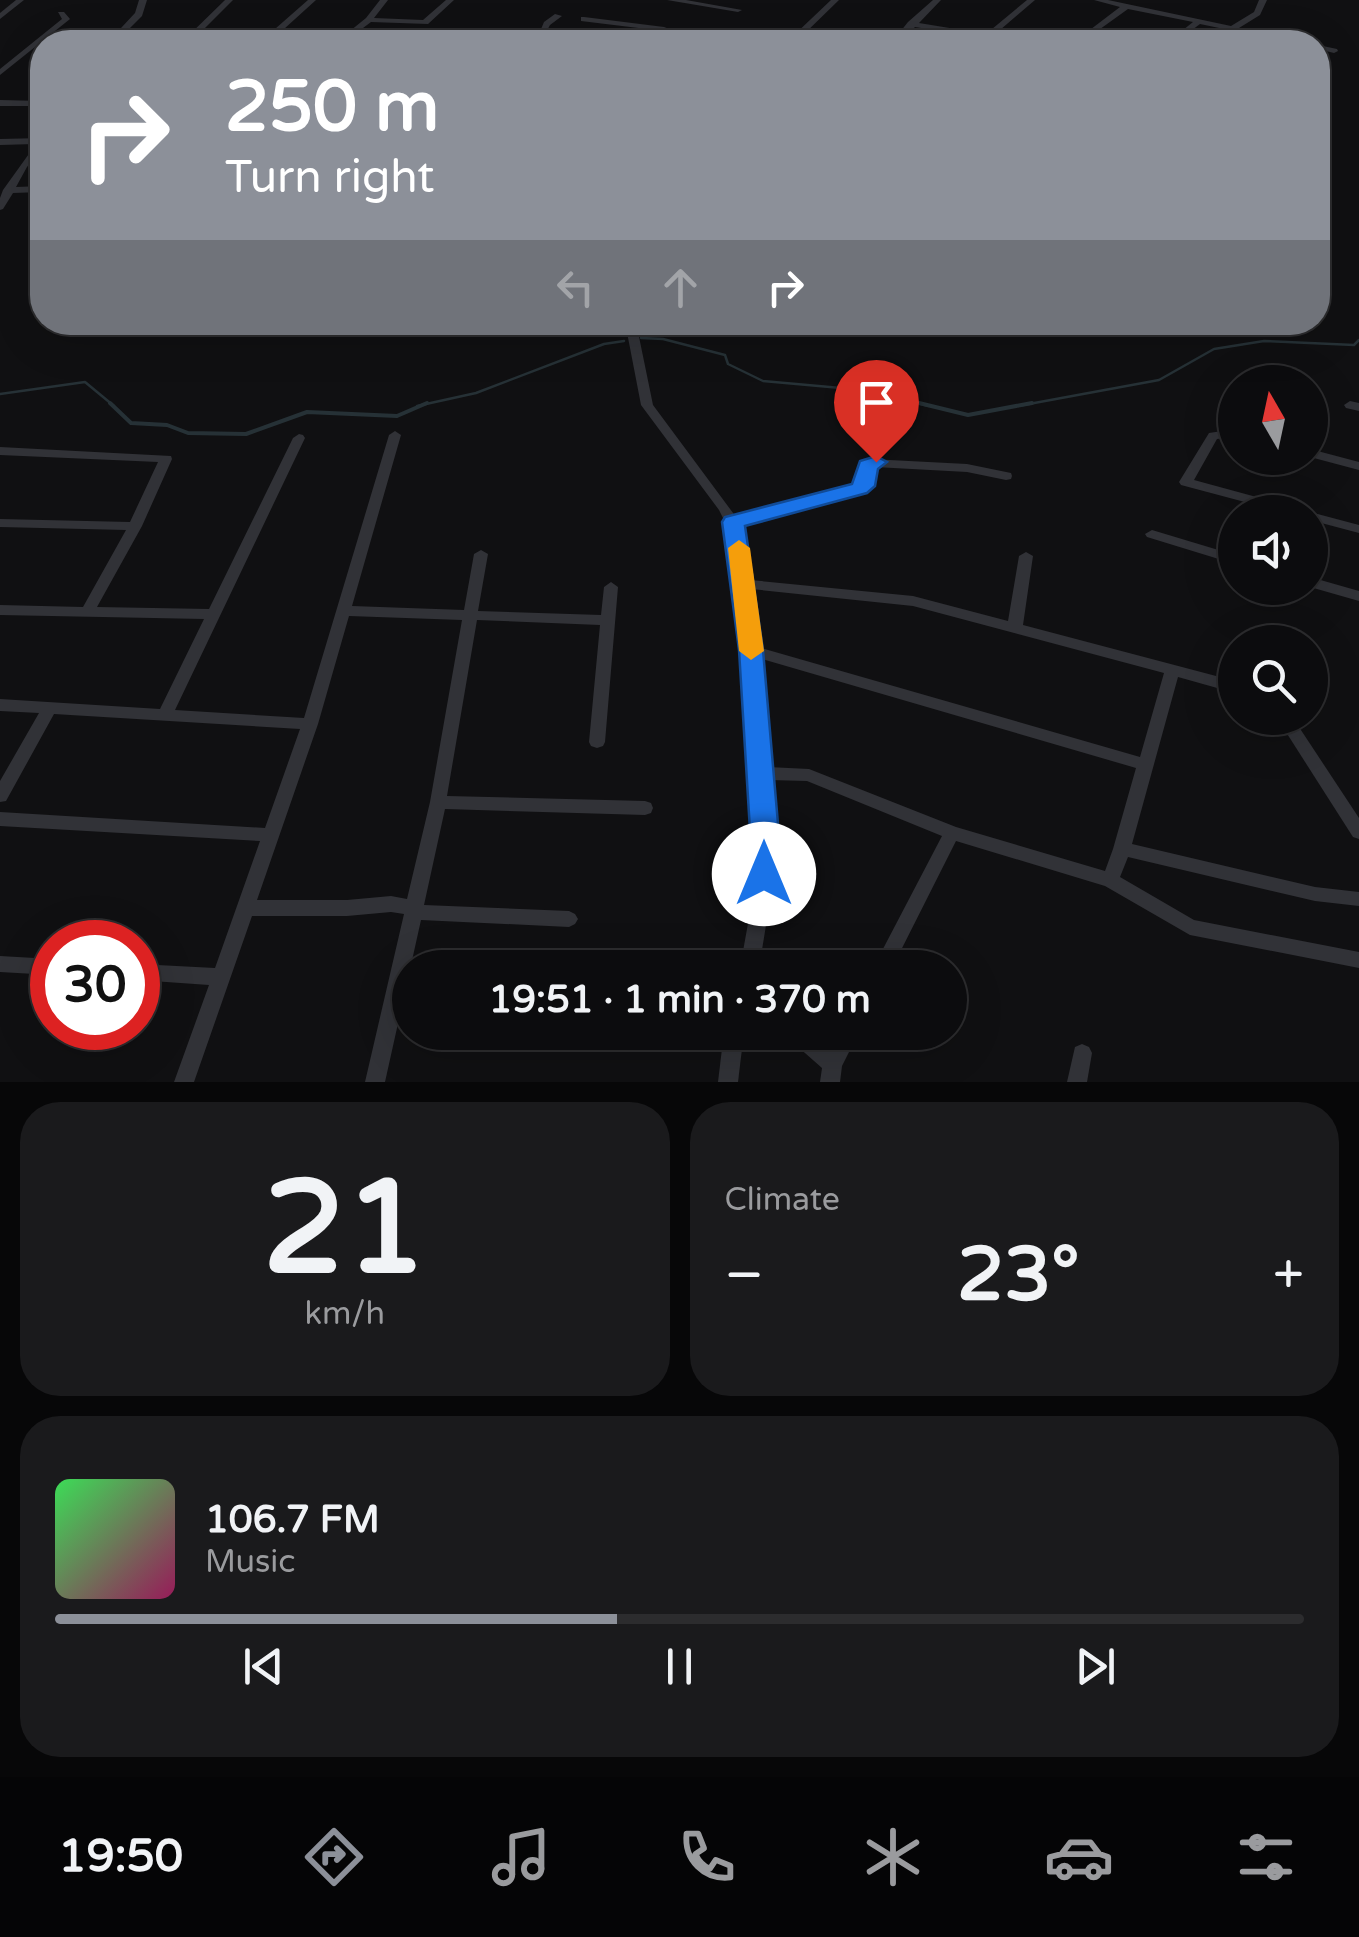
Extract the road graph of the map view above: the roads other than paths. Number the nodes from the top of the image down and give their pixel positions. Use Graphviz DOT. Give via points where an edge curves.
graph roads {
  1 [pos="20,0"];
  2 [pos="230,0"];
  3 [pos="312,0"];
  4 [pos="384,0"];
  5 [pos="450,0"];
  6 [pos="672,0"];
  7 [pos="749,0"];
  8 [pos="835,0"];
  9 [pos="937,0"];
  10 [pos="1031,0"];
  11 [pos="1098,0"];
  12 [pos="1263,0"];
  13 [pos="145,3"];
  14 [pos="1125,6"];
  15 [pos="738,10"];
  16 [pos="60,14"];
  17 [pos="558,16"];
  18 [pos="0,17"];
  19 [pos="584,19"];
  20 [pos="369,20"];
  21 [pos="1198,22"];
  22 [pos="911,24"];
  23 [pos="1232,29"];
  24 [pos="53,30"];
  25 [pos="122,30"];
  26 [pos="199,30"];
  27 [pos="275,30"];
  28 [pos="355,30"];
  29 [pos="546,30"];
  30 [pos="667,30"];
  31 [pos="716,30"];
  32 [pos="804,30"];
  33 [pos="906,30"];
  34 [pos="939,30"];
  35 [pos="996,30"];
  36 [pos="1094,30"];
  37 [pos="1188,30"];
  38 [pos="1237,30"];
  39 [pos="30,48"];
  40 [pos="1330,50"];
  41 [pos="1334,51"];
  42 [pos="0,73"];
  43 [pos="0,103"];
  44 [pos="30,104"];
  45 [pos="0,142"];
  46 [pos="30,142"];
  47 [pos="30,159"];
  48 [pos="30,189"];
  49 [pos="8,190"];
  50 [pos="0,207"];
  51 [pos="633,335"];
  52 [pos="396,435"];
  53 [pos="1218,435"];
  54 [pos="299,438"];
  55 [pos="0,452"];
  56 [pos="1328,458"];
  57 [pos="1359,466"];
  58 [pos="1006,476"];
  59 [pos="1234,495"];
  60 [pos="1328,521"];
  61 [pos="733,522"];
  62 [pos="0,523"];
  63 [pos="136,526"];
  64 [pos="1359,529"];
  65 [pos="1152,534"];
  66 [pos="481,554"];
  67 [pos="1218,555"];
  68 [pos="1026,556"];
  69 [pos="743,584"];
  70 [pos="611,587"];
  71 [pos="1328,587"];
  72 [pos="1359,596"];
  73 [pos="0,610"];
  74 [pos="88,610"];
  75 [pos="345,611"];
  76 [pos="214,614"];
  77 [pos="471,614"];
  78 [pos="608,620"];
  79 [pos="1015,626"];
  80 [pos="751,650"];
  81 [pos="1172,672"];
  82 [pos="1218,683"];
  83 [pos="0,705"];
  84 [pos="50,707"];
  85 [pos="166,713"];
  86 [pos="310,724"];
  87 [pos="1296,735"];
  88 [pos="596,742"];
  89 [pos="1144,764"];
  90 [pos="760,773"];
  91 [pos="0,796"];
  92 [pos="438,802"];
  93 [pos="646,808"];
  94 [pos="0,819"];
  95 [pos="952,832"];
  96 [pos="1359,832"];
  97 [pos="272,835"];
  98 [pos="1122,849"];
  99 [pos="1110,880"];
  100 [pos="1359,899"];
  101 [pos="245,908"];
  102 [pos="416,912"];
  103 [pos="568,919"];
  104 [pos="752,950"];
  105 [pos="891,950"];
  106 [pos="1359,960"];
  107 [pos="0,964"];
  108 [pos="30,966"];
  109 [pos="160,973"];
  110 [pos="220,977"];
  111 [pos="732,1050"];
  112 [pos="810,1050"];
  113 [pos="841,1050"];
  114 [pos="1082,1053"];
  115 [pos="831,1074"];
  116 [pos="184,1082"];
  117 [pos="375,1082"];
  118 [pos="728,1082"];
  119 [pos="1077,1082"];
  1 -- 18 [label="street"];
  2 -- 26 [label="street"];
  3 -- 27 [label="street"];
  4 -- 20 [label="street"];
  5 -- 20 [label="street" via="425,22"];
  6 -- 15 [label="street"];
  7 -- 15 [label="street"];
  8 -- 32 [label="street"];
  9 -- 22 [label="street"];
  10 -- 35 [label="street"];
  11 -- 14 [label="street"];
  12 -- 23 [label="street"];
  13 -- 25 [label="street"];
  14 -- 21 [label="street"];
  14 -- 36 [label="street"];
  15 -- 31 [label="street"];
  16 -- 24 [label="street" via="66,19"];
  17 -- 29 [label="street"];
  19 -- 30 [label="street"];
  20 -- 28 [label="street"];
  21 -- 23 [label="street"];
  21 -- 37 [label="street"];
  22 -- 33 [label="street"];
  22 -- 34 [label="street"];
  23 -- 38 [label="street"];
  39 -- 42 [label="street"];
  40 -- 41 [label="street"];
  43 -- 44 [label="street"];
  45 -- 46 [label="street"];
  47 -- 49 [label="street"];
  48 -- 49 [label="street"];
  49 -- 50 [label="street"];
  51 -- 61 [label="street" via="648,405"];
  52 -- 75 [label="street"];
  53 -- 59 [label="street" via="1186,482"];
  54 -- 76 [label="street"];
  55 -- 63 [label="street" via="164,457"];
  56 -- 57 [label="street"];
  58 -- 61 [label="street" via="870,463 860,489"];
  60 -- 64 [label="street"];
  61 -- 69 [label="street"];
  62 -- 63 [label="street"];
  63 -- 74 [label="street"];
  65 -- 67 [label="street"];
  66 -- 77 [label="street"];
  68 -- 79 [label="street"];
  69 -- 79 [label="street" via="913,601"];
  69 -- 80 [label="street"];
  70 -- 78 [label="street"];
  71 -- 72 [label="street"];
  73 -- 74 [label="street"];
  74 -- 76 [label="street"];
  75 -- 77 [label="street"];
  75 -- 86 [label="street"];
  76 -- 85 [label="street"];
  77 -- 78 [label="street"];
  77 -- 92 [label="street"];
  78 -- 88 [label="street"];
  79 -- 81 [label="street"];
  80 -- 89 [label="street"];
  80 -- 90 [label="street"];
  81 -- 82 [label="street"];
  81 -- 89 [label="street"];
  83 -- 84 [label="street"];
  84 -- 85 [label="street"];
  84 -- 91 [label="street"];
  85 -- 86 [label="street"];
  86 -- 97 [label="street"];
  87 -- 96 [label="street"];
  89 -- 98 [label="street"];
  90 -- 95 [label="street" via="809,775"];
  90 -- 104 [label="street" via="766,847"];
  92 -- 93 [label="street"];
  92 -- 102 [label="street"];
  94 -- 97 [label="street"];
  95 -- 99 [label="street"];
  95 -- 105 [label="street"];
  97 -- 101 [label="street"];
  98 -- 99 [label="street"];
  98 -- 100 [label="street"];
  99 -- 106 [label="street" via="1190,926"];
  101 -- 102 [label="street" via="403,904"];
  101 -- 110 [label="street"];
  102 -- 103 [label="street"];
  102 -- 117 [label="street"];
  107 -- 108 [label="street"];
  109 -- 110 [label="street"];
  110 -- 116 [label="street"];
  111 -- 118 [label="street"];
  112 -- 115 [label="street"];
  113 -- 115 [label="street"];
  114 -- 119 [label="street"];
}
